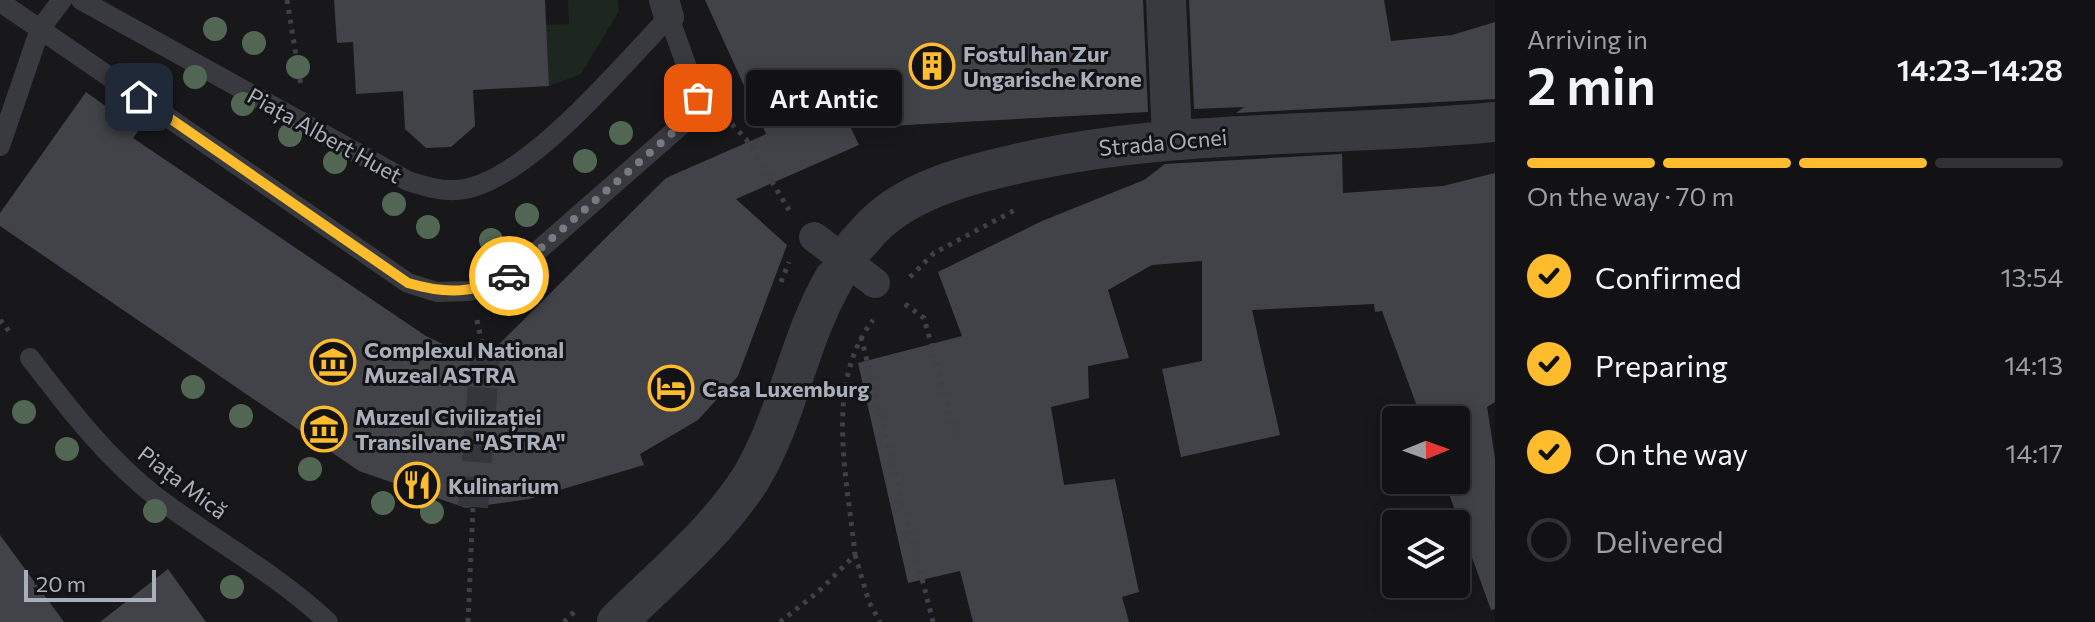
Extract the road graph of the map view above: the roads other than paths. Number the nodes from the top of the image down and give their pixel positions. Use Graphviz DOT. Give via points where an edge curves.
graph roads {
  1 [pos="62,0"];
  2 [pos="81,0"];
  3 [pos="1166,0"];
  4 [pos="0,2"];
  5 [pos="666,8"];
  6 [pos="40,29"];
  7 [pos="1495,122"];
  8 [pos="1172,138"];
  9 [pos="0,146"];
  10 [pos="812,235"];
  11 [pos="856,245"];
  12 [pos="834,279"];
  13 [pos="883,289"];
  14 [pos="30,358"];
  15 [pos="602,611"];
  16 [pos="328,622"];
  1 -- 6 [label="lane"];
  2 -- 5 [label="lane, Piața Albert Huet" via="408,181 458,190 486,182 554,136"];
  3 -- 8 [label="street"];
  4 -- 6 [label="lane"];
  5 -- 6 [label="lane, Piața Albert Huet" via="698,98 694,114 509,276 470,291 437,292 408,283"];
  6 -- 9 [label="lane"];
  7 -- 8 [label="street, Strada Ocnei"];
  8 -- 11 [label="street, Strada Ocnei" via="983,171 906,202 880,219"];
  10 -- 13 [label="street, bridge"];
  12 -- 15 [label="street" via="752,476 716,521"];
  14 -- 16 [label="lane, Piața Mică" via="78,422 158,498 263,569"];
}
